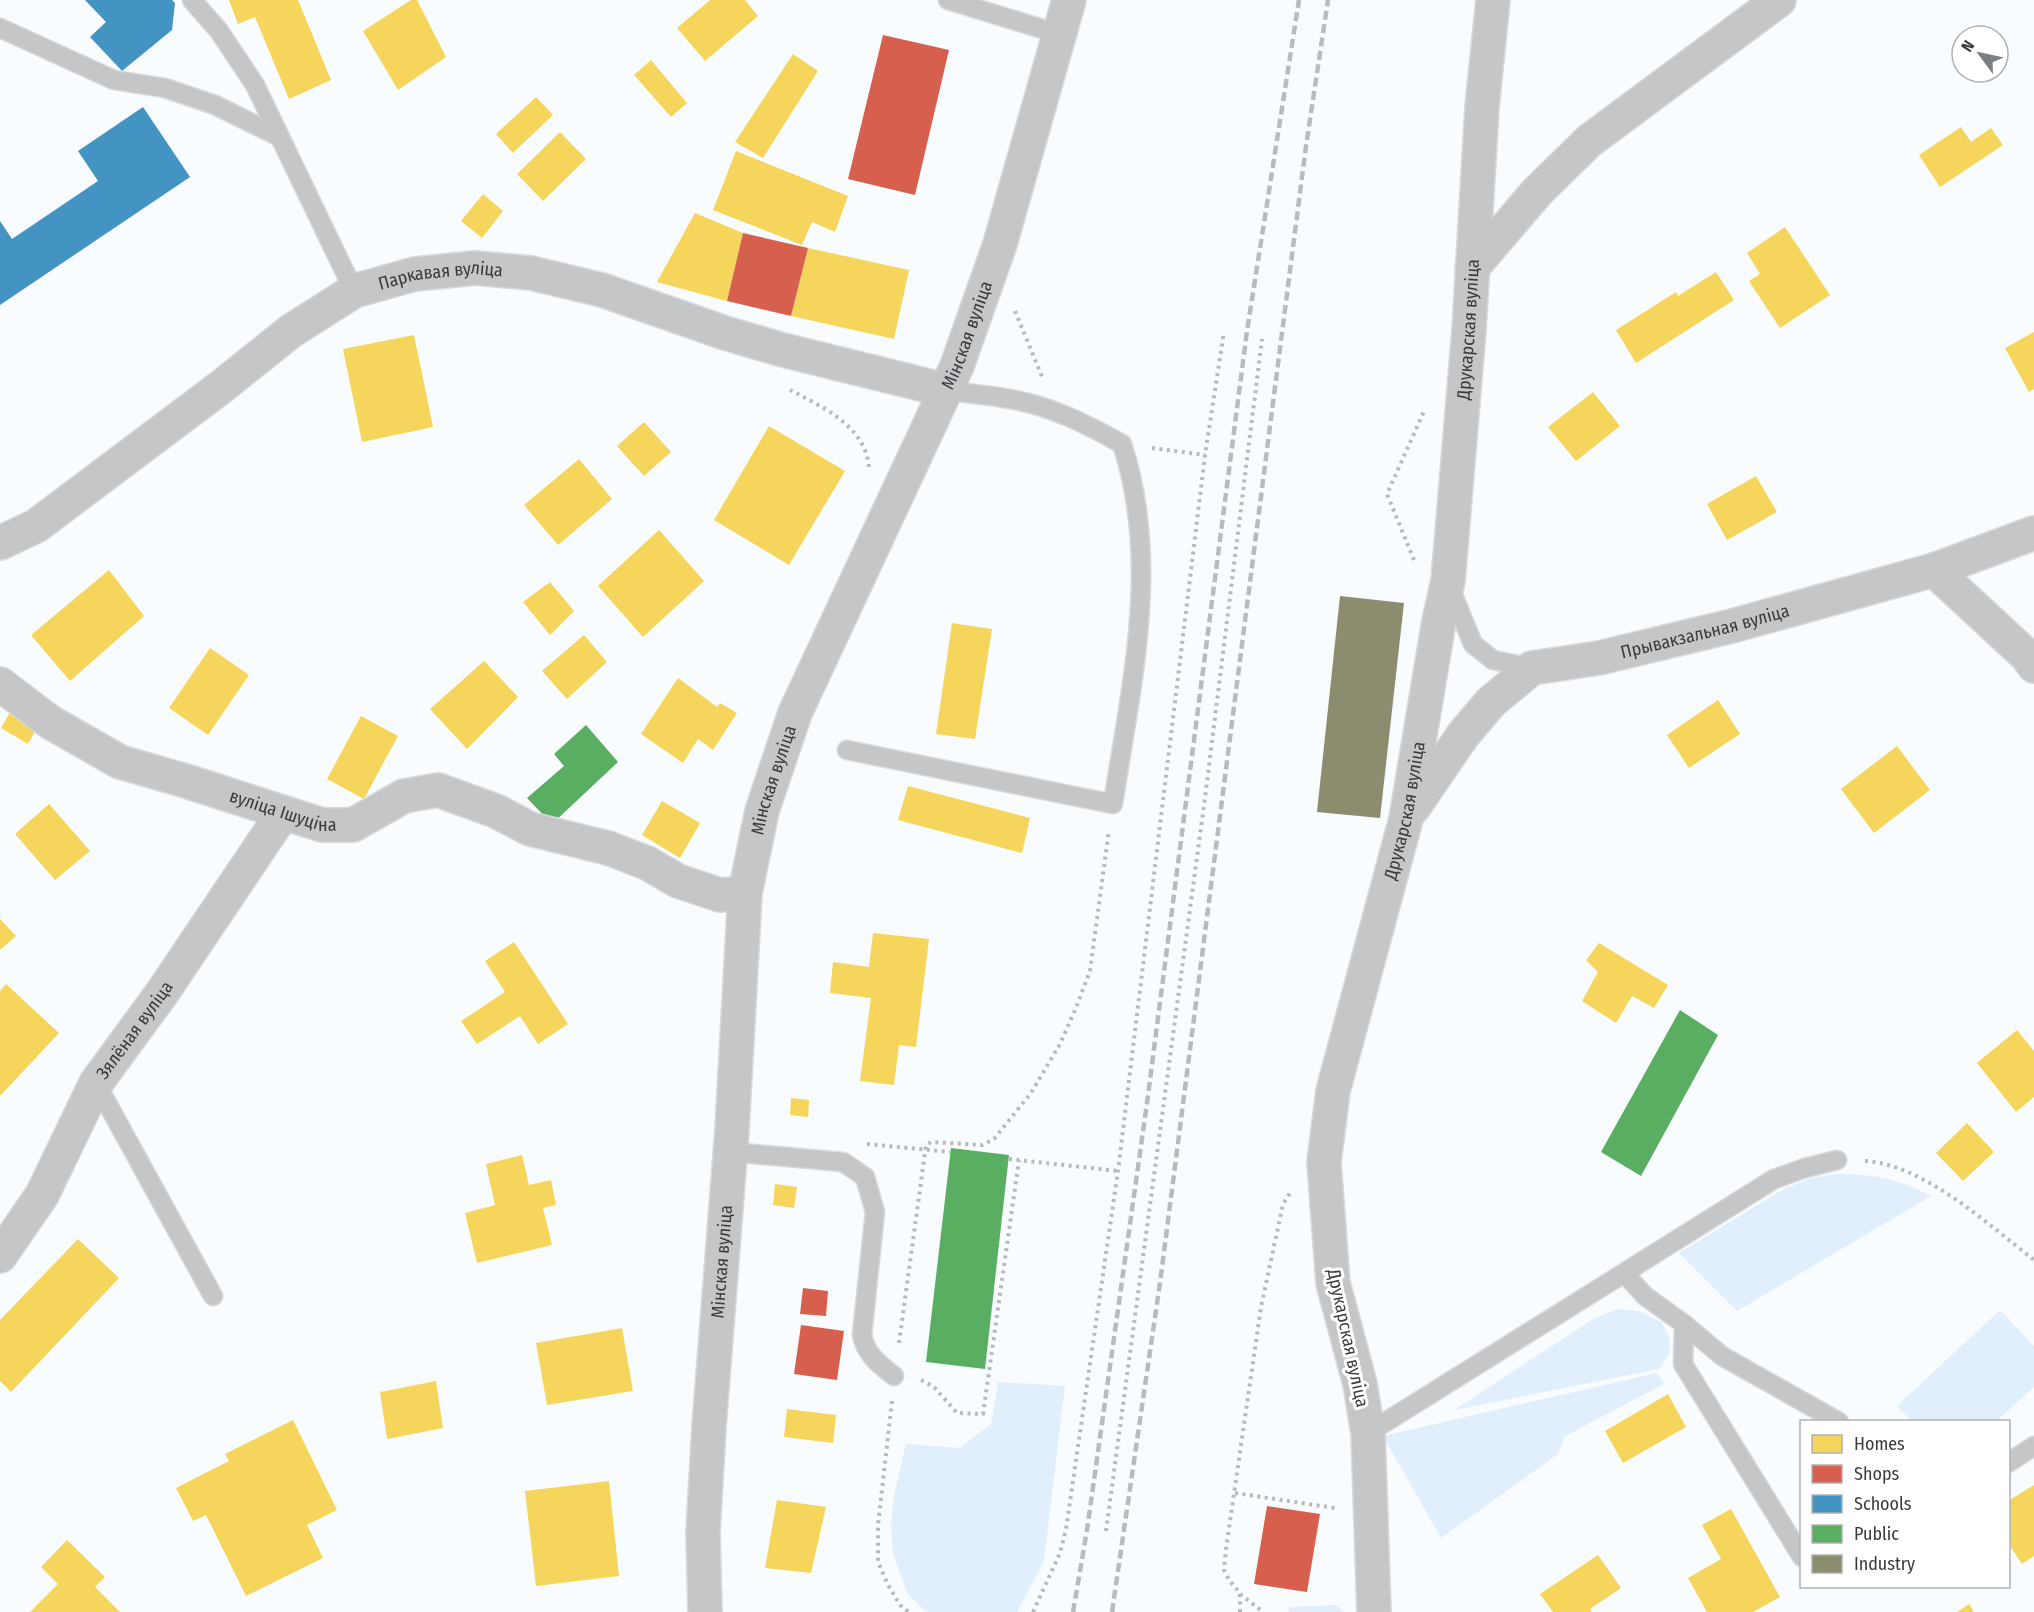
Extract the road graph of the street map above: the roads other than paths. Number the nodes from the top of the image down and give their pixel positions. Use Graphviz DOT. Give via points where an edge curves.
graph roads {
  1 [pos="192,0"];
  2 [pos="948,0"];
  3 [pos="1069,0"];
  4 [pos="1493,0"];
  5 [pos="1779,0"];
  6 [pos="0,28"];
  7 [pos="1059,34"];
  8 [pos="280,137"];
  9 [pos="1472,268"];
  10 [pos="354,291"];
  11 [pos="945,390"];
  12 [pos="2034,532"];
  13 [pos="0,543"];
  14 [pos="1934,570"];
  15 [pos="1448,581"];
  16 [pos="2034,666"];
  17 [pos="1532,668"];
  18 [pos="0,684"];
  19 [pos="847,750"];
  20 [pos="283,813"];
  21 [pos="1406,819"];
  22 [pos="745,893"];
  23 [pos="96,1083"];
  24 [pos="729,1152"];
  25 [pos="1837,1160"];
  26 [pos="0,1256"];
  27 [pos="1624,1273"];
  28 [pos="213,1296"];
  29 [pos="1684,1324"];
  30 [pos="894,1376"];
  31 [pos="1835,1420"];
  32 [pos="1368,1433"];
  33 [pos="2034,1446"];
  34 [pos="2010,1462"];
  35 [pos="1800,1554"];
  36 [pos="705,1612"];
  37 [pos="1374,1612"];
  1 -- 8 [label="lane" via="219,31 255,85"];
  2 -- 7 [label="lane"];
  3 -- 7 [label="street, Мінская вуліца"];
  4 -- 9 [label="street, Друкарская вуліца"];
  5 -- 9 [label="street" via="1589,141"];
  6 -- 8 [label="lane" via="114,80 165,88 215,105"];
  7 -- 11 [label="street, Мінская вуліца" via="1000,244"];
  8 -- 10 [label="lane"];
  9 -- 15 [label="street, Друкарская вуліца"];
  10 -- 11 [label="street, Паркавая вуліца" via="425,273 475,268 531,273 602,290 783,350"];
  10 -- 13 [label="street, Паркавая вуліца" via="291,331 36,525"];
  11 -- 19 [label="lane" via="1015,400 1058,412 1122,444 1138,511 1142,567 1139,634 1113,804"];
  11 -- 22 [label="street, Мінская вуліца" via="795,713 762,811"];
  12 -- 14 [label="street, Прывакзальная вуліца"];
  14 -- 16 [label="street"];
  14 -- 17 [label="street, Прывакзальная вуліца" via="1599,658"];
  15 -- 17 [label="lane" via="1473,644 1493,660"];
  15 -- 21 [label="street, Друкарская вуліца"];
  17 -- 21 [label="street" via="1491,702 1463,735"];
  18 -- 20 [label="street, вуліца Ішуціна" via="50,722 120,762"];
  20 -- 22 [label="street, вуліца Ішуціна" via="322,825 353,825 404,796 438,790 530,828 608,848 678,881 720,895"];
  20 -- 23 [label="street, Зялёная вуліца" via="162,993"];
  21 -- 32 [label="street, Друкарская вуліца" via="1333,1091 1324,1162 1333,1283 1360,1384"];
  22 -- 24 [label="street, Мінская вуліца"];
  23 -- 26 [label="street, Зялёная вуліца" via="42,1195"];
  23 -- 28 [label="lane"];
  24 -- 30 [label="lane" via="843,1162 865,1177 875,1212 862,1335 868,1353"];
  24 -- 36 [label="street, Мінская вуліца" via="704,1509"];
  25 -- 27 [label="lane" via="1774,1179"];
  27 -- 29 [label="lane" via="1645,1296"];
  27 -- 32 [label="lane"];
  29 -- 31 [label="lane" via="1722,1356"];
  29 -- 35 [label="lane" via="1683,1364"];
  32 -- 37 [label="street, Друкарская вуліца"];
  33 -- 34 [label="lane"];
}
